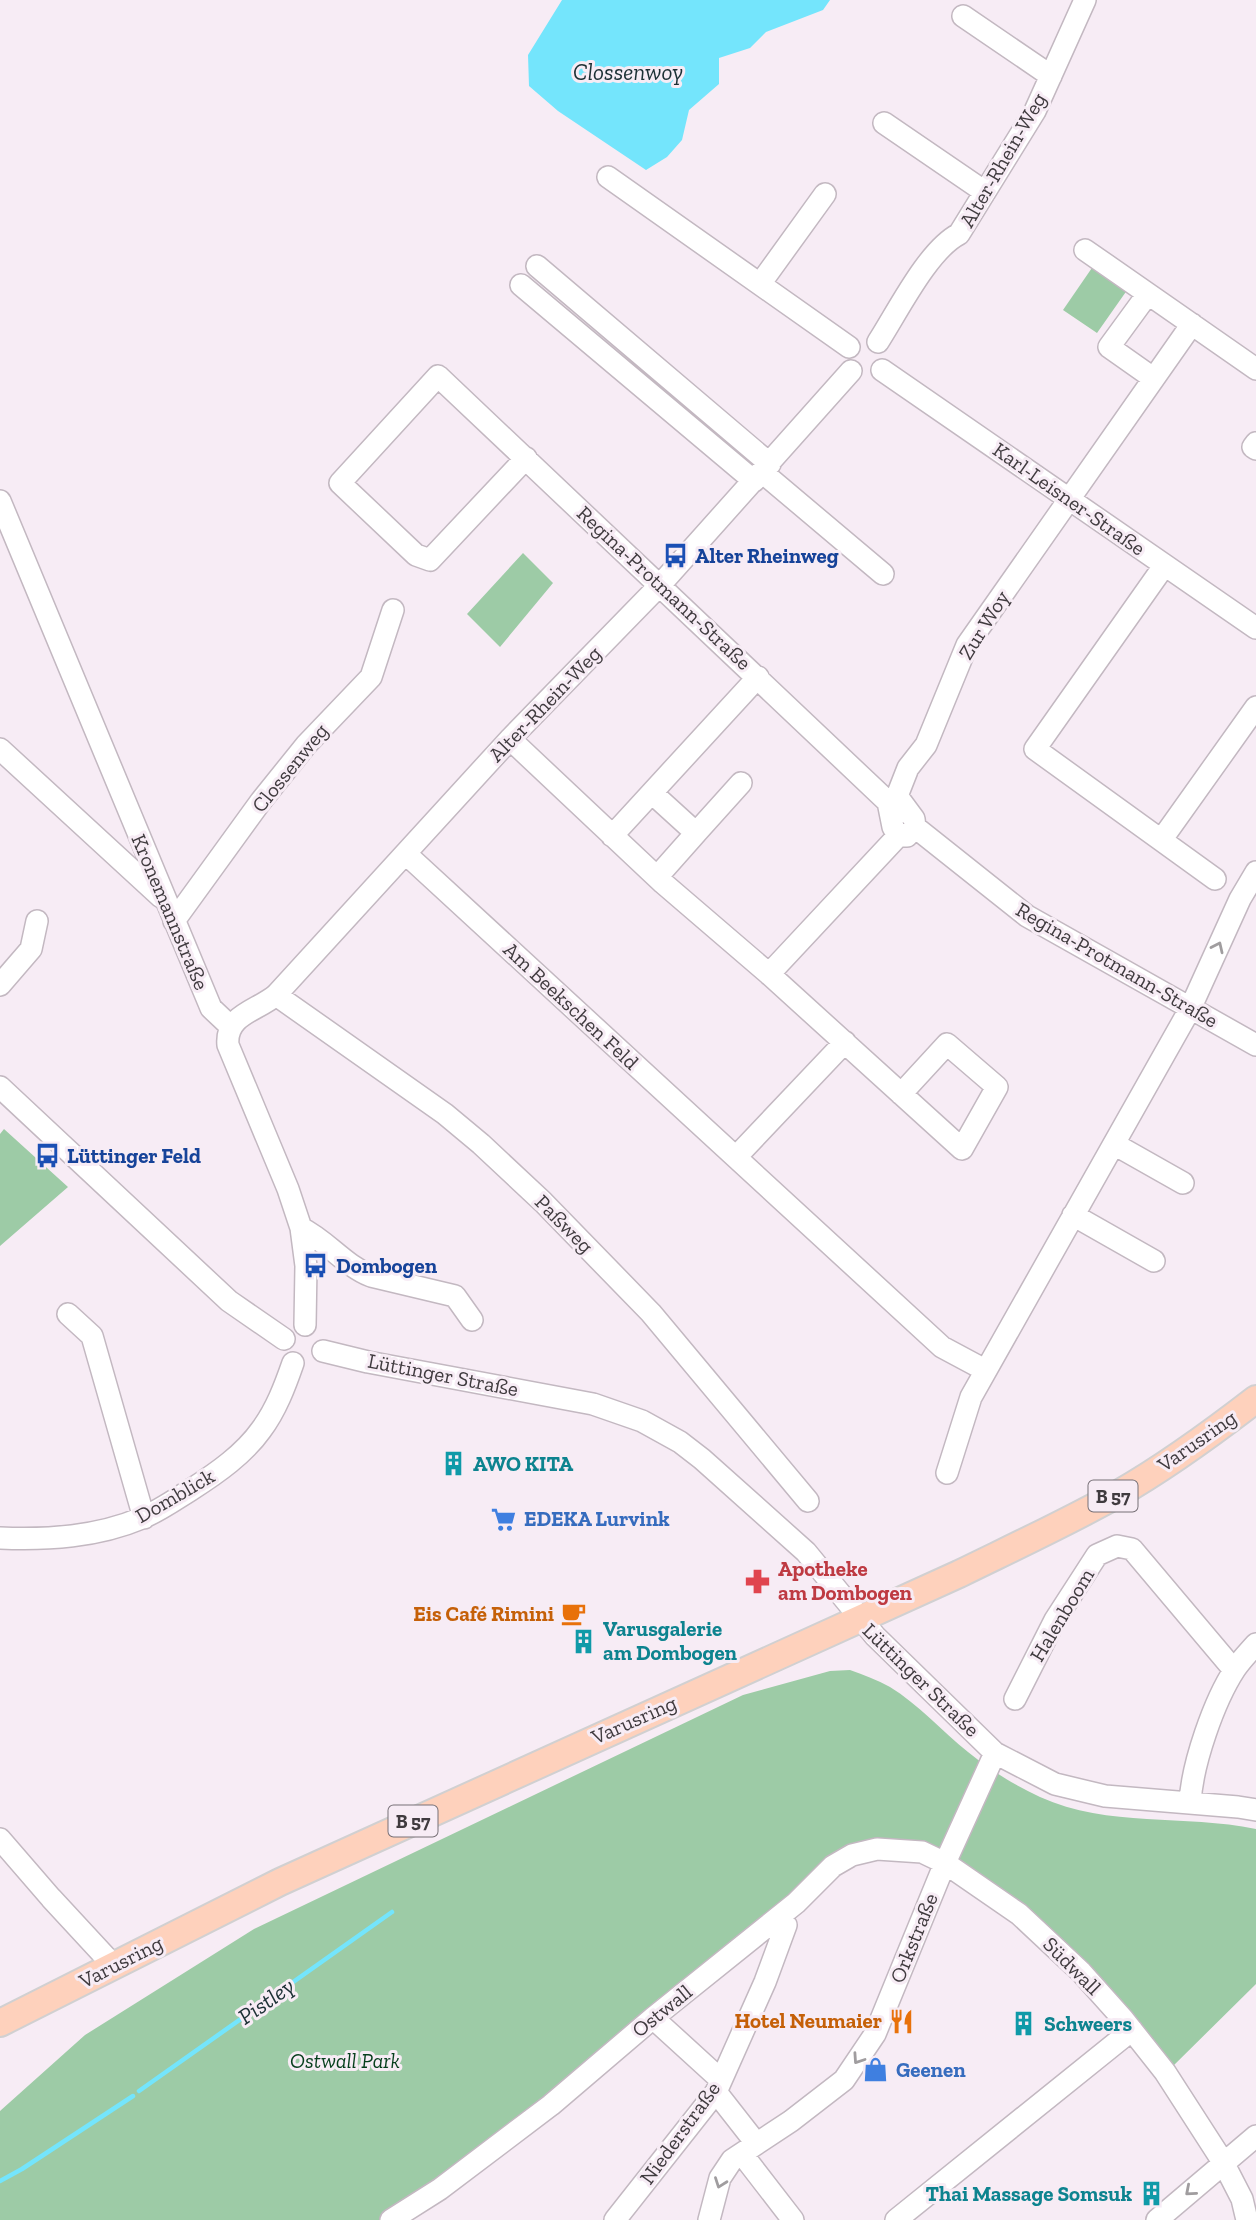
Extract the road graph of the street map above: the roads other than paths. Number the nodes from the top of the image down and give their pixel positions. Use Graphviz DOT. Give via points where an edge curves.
graph roads {
  1 [pos="1086,0"];
  2 [pos="963,16"];
  3 [pos="1051,76"];
  4 [pos="884,124"];
  5 [pos="608,177"];
  6 [pos="985,192"];
  7 [pos="825,194"];
  8 [pos="1085,250"];
  9 [pos="537,266"];
  10 [pos="760,284"];
  11 [pos="521,285"];
  12 [pos="1147,295"];
  13 [pos="1192,324"];
  14 [pos="878,342"];
  15 [pos="849,347"];
  16 [pos="1256,369"];
  17 [pos="882,370"];
  18 [pos="851,371"];
  19 [pos="1153,378"];
  20 [pos="1256,443"];
  21 [pos="1256,449"];
  22 [pos="526,458"];
  23 [pos="762,472"];
  24 [pos="1069,499"];
  25 [pos="0,501"];
  26 [pos="1164,566"];
  27 [pos="883,574"];
  28 [pos="660,585"];
  29 [pos="393,610"];
  30 [pos="1256,628"];
  31 [pos="758,677"];
  32 [pos="1256,707"];
  33 [pos="510,739"];
  34 [pos="0,749"];
  35 [pos="741,783"];
  36 [pos="652,793"];
  37 [pos="893,799"];
  38 [pos="907,831"];
  39 [pos="696,833"];
  40 [pos="612,836"];
  41 [pos="1162,839"];
  42 [pos="407,854"];
  43 [pos="1256,872"];
  44 [pos="657,877"];
  45 [pos="1215,879"];
  46 [pos="165,901"];
  47 [pos="37,921"];
  48 [pos="174,922"];
  49 [pos="769,974"];
  50 [pos="0,985"];
  51 [pos="276,995"];
  52 [pos="1190,1009"];
  53 [pos="230,1026"];
  54 [pos="845,1042"];
  55 [pos="1256,1045"];
  56 [pos="0,1087"];
  57 [pos="901,1094"];
  58 [pos="1114,1144"];
  59 [pos="736,1157"];
  60 [pos="1183,1183"];
  61 [pos="1073,1215"];
  62 [pos="301,1228"];
  63 [pos="1154,1261"];
  64 [pos="68,1314"];
  65 [pos="472,1320"];
  66 [pos="305,1325"];
  67 [pos="284,1339"];
  68 [pos="323,1351"];
  69 [pos="293,1363"];
  70 [pos="985,1370"];
  71 [pos="1256,1399"];
  72 [pos="947,1473"];
  73 [pos="808,1501"];
  74 [pos="144,1518"];
  75 [pos="0,1538"];
  76 [pos="858,1618"];
  77 [pos="1256,1643"];
  78 [pos="1234,1670"];
  79 [pos="1015,1699"];
  80 [pos="995,1753"];
  81 [pos="1190,1803"];
  82 [pos="1256,1810"];
  83 [pos="0,1839"];
  84 [pos="945,1863"];
  85 [pos="786,1925"];
  86 [pos="113,1965"];
  87 [pos="653,2018"];
  88 [pos="0,2023"];
  89 [pos="1132,2030"];
  90 [pos="718,2086"];
  91 [pos="1256,2136"];
  92 [pos="749,2148"];
  93 [pos="1223,2162"];
  94 [pos="391,2220"];
  95 [pos="615,2220"];
  96 [pos="709,2220"];
  97 [pos="793,2220"];
  98 [pos="896,2220"];
  99 [pos="1157,2220"];
  100 [pos="1247,2220"];
  1 -- 3 [label="street, Alter-Rhein-Weg"];
  2 -- 3 [label="street"];
  3 -- 6 [label="street, Alter-Rhein-Weg"];
  4 -- 6 [label="street"];
  5 -- 10 [label="street"];
  6 -- 14 [label="street, Alter-Rhein-Weg" via="959,234 935,254"];
  7 -- 10 [label="street"];
  8 -- 12 [label="street"];
  9 -- 23 [label="street"];
  10 -- 15 [label="street"];
  11 -- 23 [label="street"];
  12 -- 13 [label="street"];
  12 -- 19 [label="street" via="1109,347"];
  13 -- 16 [label="street"];
  13 -- 19 [label="street, Zur Woy"];
  14 -- 15 [label="street" via="859,338"];
  14 -- 17 [label="street" via="886,358"];
  15 -- 18 [label="street" via="846,359"];
  17 -- 18 [label="street" via="867,378"];
  17 -- 24 [label="street, Karl-Leisner-Straße"];
  18 -- 23 [label="street, Alter-Rhein-Weg"];
  19 -- 24 [label="street, Zur Woy"];
  20 -- 21 [label="street"];
  22 -- 22 [label="street, Regina-Protmann-Straße" via="438,376 340,483 416,555 430,560"];
  22 -- 28 [label="street, Regina-Protmann-Straße"];
  23 -- 27 [label="street"];
  23 -- 28 [label="street, Alter-Rhein-Weg"];
  24 -- 26 [label="street, Karl-Leisner-Straße"];
  24 -- 37 [label="street, Zur Woy" via="967,645 926,746 908,768"];
  25 -- 46 [label="street, Kronemannstraße"];
  26 -- 30 [label="street, Karl-Leisner-Straße"];
  26 -- 41 [label="street" via="1035,749"];
  28 -- 31 [label="street, Regina-Protmann-Straße"];
  28 -- 33 [label="street, Alter-Rhein-Weg"];
  29 -- 48 [label="street, Clossenweg" via="371,677 298,754"];
  31 -- 36 [label="street"];
  31 -- 37 [label="street, Regina-Protmann-Straße"];
  32 -- 41 [label="street"];
  33 -- 40 [label="street"];
  33 -- 42 [label="street, Alter-Rhein-Weg"];
  34 -- 46 [label="street"];
  35 -- 39 [label="street"];
  36 -- 39 [label="street"];
  36 -- 40 [label="street"];
  37 -- 38 [label="street, Regina-Protmann-Straße" via="914,819"];
  38 -- 49 [label="street"];
  38 -- 52 [label="street, Regina-Protmann-Straße" via="1027,916"];
  39 -- 44 [label="street"];
  40 -- 44 [label="street"];
  41 -- 45 [label="street"];
  42 -- 51 [label="street, Alter-Rhein-Weg"];
  42 -- 59 [label="street, Am Beekschen Feld"];
  52 -- 43 [label="street, one-way"];
  44 -- 49 [label="street"];
  46 -- 48 [label="street, Kronemannstraße"];
  47 -- 50 [label="street" via="31,949"];
  48 -- 53 [label="street, Kronemannstraße" via="211,1008"];
  49 -- 54 [label="street"];
  51 -- 53 [label="street, Alter-Rhein-Weg"];
  51 -- 73 [label="street, Paßweg" via="445,1114 543,1202 651,1313"];
  52 -- 55 [label="street, Regina-Protmann-Straße"];
  52 -- 58 [label="street"];
  53 -- 62 [label="street" via="228,1045"];
  54 -- 57 [label="street"];
  54 -- 59 [label="street"];
  56 -- 67 [label="street" via="229,1301"];
  57 -- 57 [label="street" via="962,1149 997,1087 947,1044"];
  58 -- 60 [label="street"];
  58 -- 61 [label="street"];
  59 -- 70 [label="street, Am Beekschen Feld" via="942,1347"];
  61 -- 63 [label="street"];
  61 -- 70 [label="street"];
  62 -- 65 [label="street" via="358,1271 454,1296"];
  62 -- 66 [label="street"];
  64 -- 74 [label="street" via="92,1336"];
  66 -- 67 [label="street" via="292,1328"];
  66 -- 68 [label="street" via="316,1329"];
  67 -- 69 [label="street" via="286,1356"];
  68 -- 69 [label="street" via="306,1365"];
  68 -- 76 [label="street, Lüttinger Straße" via="593,1404 642,1421 680,1442 730,1482 806,1552"];
  69 -- 74 [label="street, Domblick" via="261,1430 240,1454"];
  70 -- 72 [label="street" via="971,1396"];
  71 -- 76 [label="main road, Varusring / B 57" via="1201,1441 1119,1493 958,1574"];
  74 -- 75 [label="street, Domblick" via="83,1536"];
  76 -- 80 [label="street, Lüttinger Straße"];
  76 -- 86 [label="main road, Varusring / B 57" via="280,1882"];
  77 -- 78 [label="street"];
  78 -- 79 [label="street, Halenboom" via="1132,1549 1117,1546 1097,1556 1055,1620"];
  78 -- 81 [label="street" via="1203,1741"];
  80 -- 81 [label="street, Lüttinger Straße" via="1055,1784 1105,1796"];
  80 -- 84 [label="street, Orkstraße"];
  81 -- 82 [label="street, Lüttinger Straße"];
  83 -- 86 [label="street"];
  84 -- 87 [label="street, Ostwall" via="922,1852 901,1850 852,1855 833,1866 796,1903"];
  84 -- 89 [label="street, Südwall" via="1019,1914 1081,1972"];
  84 -- 92 [label="street, Orkstraße, one-way" via="875,2034 844,2080"];
  85 -- 90 [label="street, Niederstraße"];
  86 -- 88 [label="main road, Varusring / B 57"];
  87 -- 90 [label="street"];
  87 -- 94 [label="street, Ostwall" via="551,2105"];
  89 -- 93 [label="street, Südwall"];
  89 -- 98 [label="street"];
  90 -- 92 [label="street"];
  90 -- 95 [label="street, Niederstraße"];
  91 -- 93 [label="street"];
  92 -- 96 [label="street, Orkstraße, one-way" via="732,2160 720,2178"];
  92 -- 97 [label="street"];
  93 -- 99 [label="street, one-way"];
  93 -- 100 [label="street, Südwall"];
}
